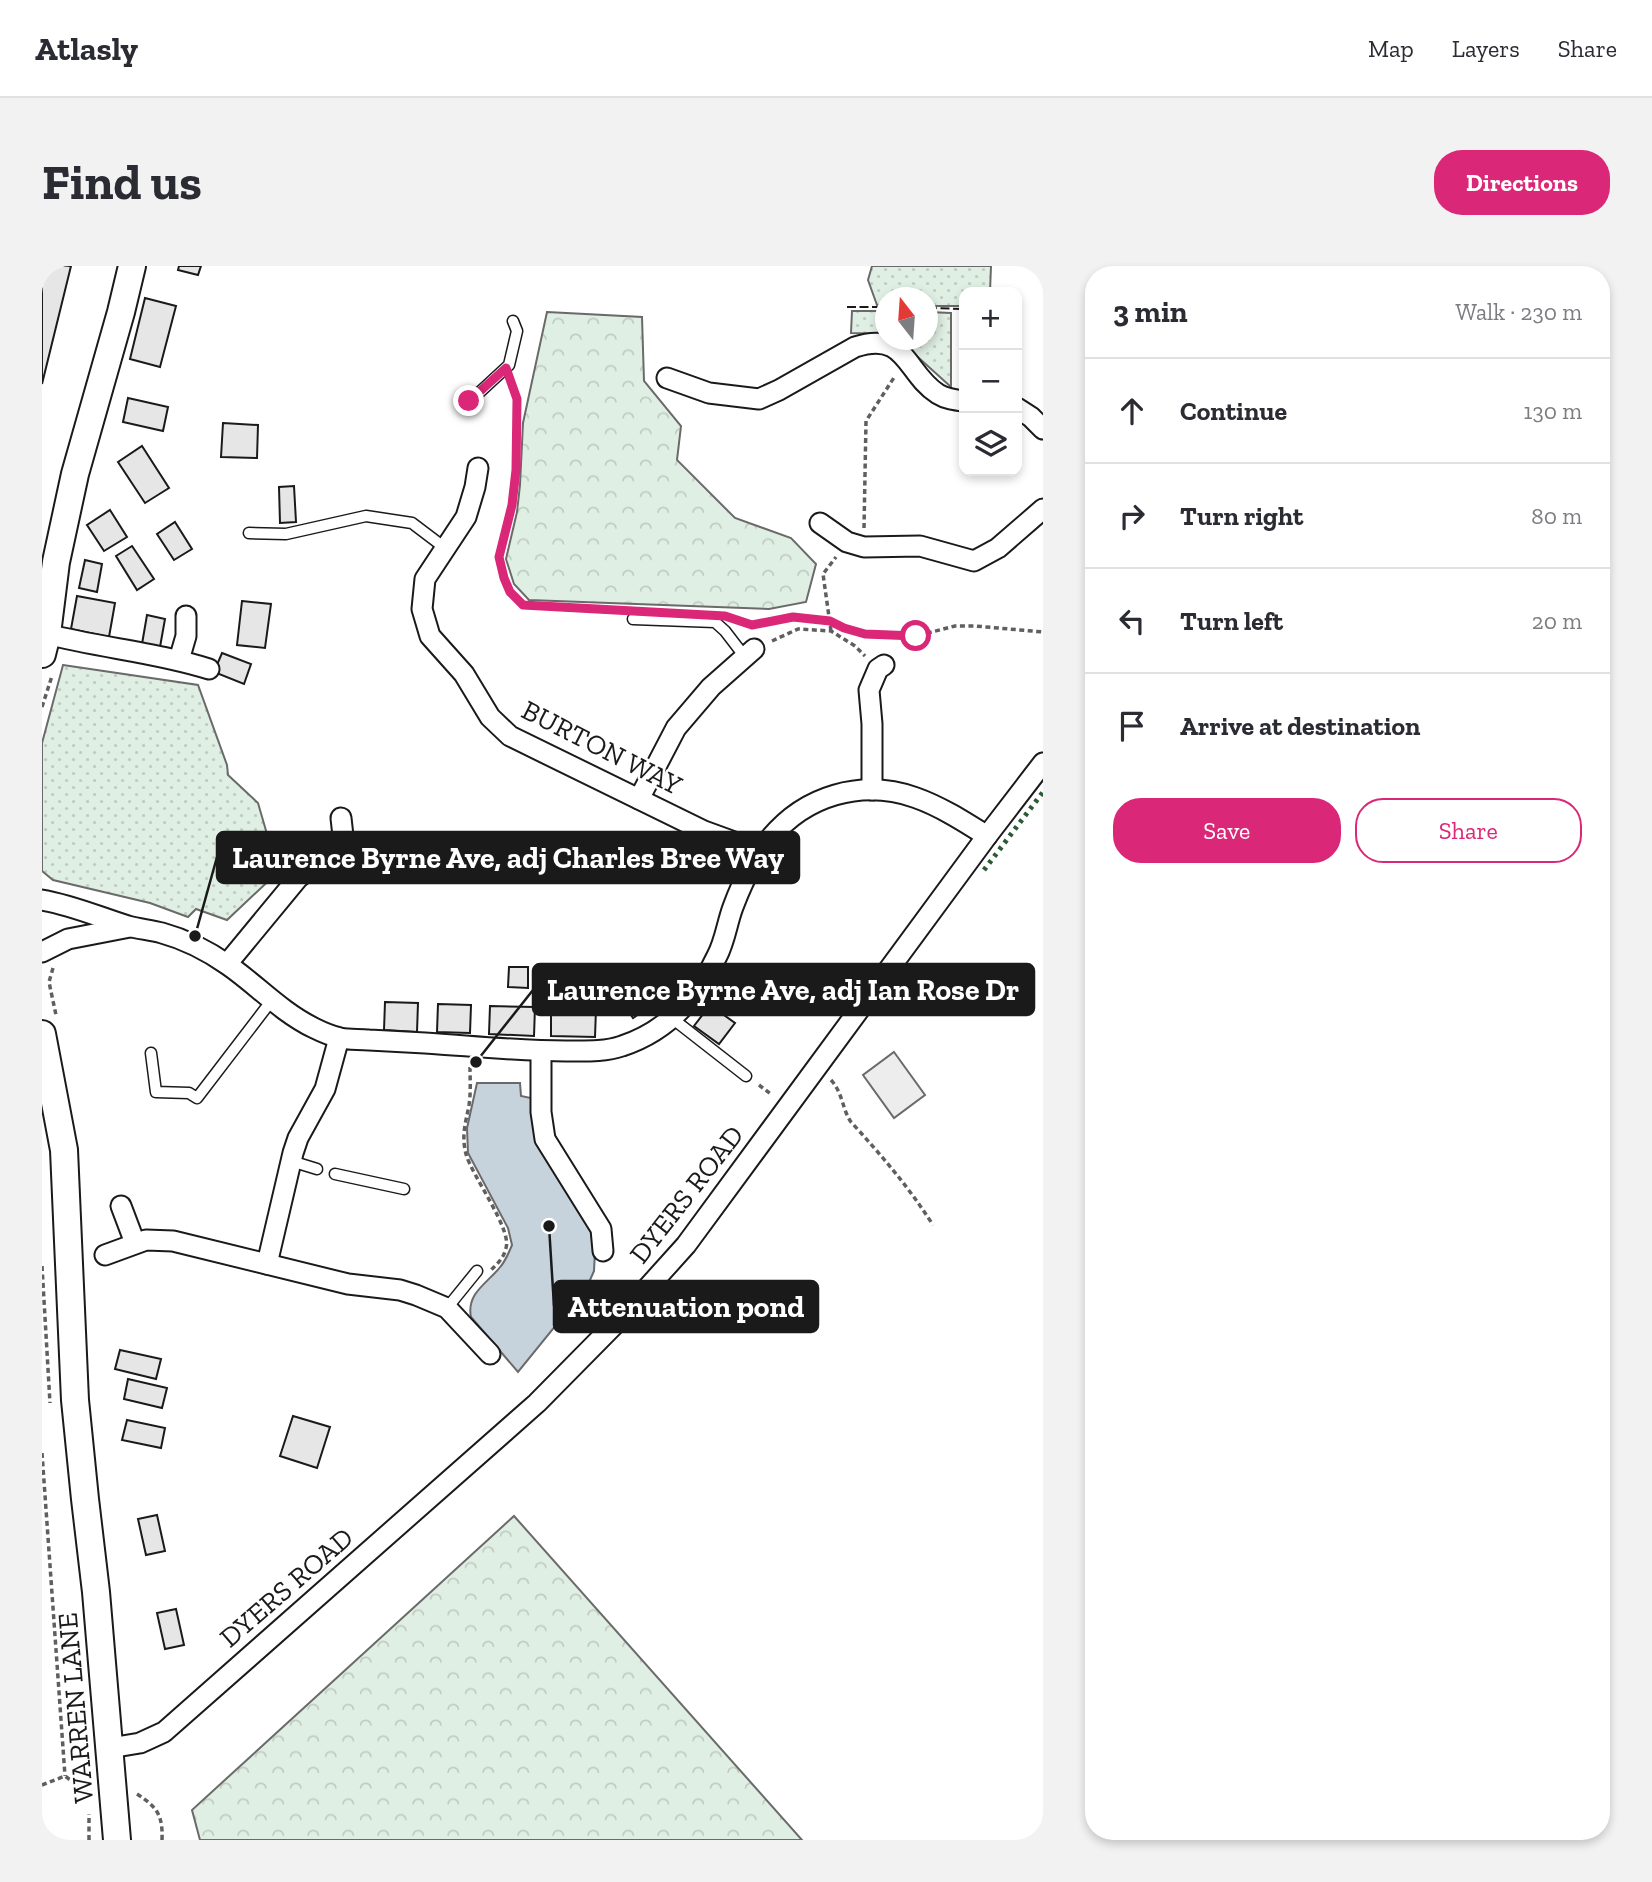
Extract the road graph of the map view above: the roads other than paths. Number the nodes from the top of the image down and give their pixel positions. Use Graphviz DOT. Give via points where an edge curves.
graph roads {
  1 [pos="132,266"];
  2 [pos="513,321"];
  3 [pos="667,378"];
  4 [pos="959,400"];
  5 [pos="469,401"];
  6 [pos="1022,411"];
  7 [pos="1043,429"];
  8 [pos="478,468"];
  9 [pos="1043,509"];
  10 [pos="820,523"];
  11 [pos="249,533"];
  12 [pos="445,548"];
  13 [pos="186,616"];
  14 [pos="633,619"];
  15 [pos="47,653"];
  16 [pos="749,653"];
  17 [pos="179,660"];
  18 [pos="881,667"];
  19 [pos="208,670"];
  20 [pos="1043,763"];
  21 [pos="872,790"];
  22 [pos="639,799"];
  23 [pos="341,818"];
  24 [pos="987,836"];
  25 [pos="368,851"];
  26 [pos="759,851"];
  27 [pos="345,853"];
  28 [pos="42,900"];
  29 [pos="131,927"];
  30 [pos="42,952"];
  31 [pos="227,964"];
  32 [pos="272,1000"];
  33 [pos="673,1019"];
  34 [pos="42,1034"];
  35 [pos="339,1038"];
  36 [pos="541,1051"];
  37 [pos="151,1053"];
  38 [pos="746,1076"];
  39 [pos="42,1083"];
  40 [pos="57,1112"];
  41 [pos="290,1161"];
  42 [pos="317,1169"];
  43 [pos="334,1174"];
  44 [pos="404,1189"];
  45 [pos="121,1206"];
  46 [pos="135,1243"];
  47 [pos="603,1251"];
  48 [pos="105,1255"];
  49 [pos="267,1264"];
  50 [pos="477,1271"];
  51 [pos="447,1308"];
  52 [pos="490,1354"];
  53 [pos="110,1748"];
  54 [pos="117,1840"];
  1 -- 15 [label="street" via="75,474 56,562"];
  2 -- 5 [label="lane" via="517,331 509,365"];
  3 -- 4 [label="street" via="709,393 759,399 855,347 878,342 899,351 939,395"];
  6 -- 7 [label="street"];
  8 -- 12 [label="street, BURTON WAY" via="466,517"];
  9 -- 10 [label="street" via="998,548 974,561 920,546 855,545"];
  11 -- 12 [label="lane" via="286,534 366,516 412,523"];
  12 -- 22 [label="street, BURTON WAY" via="425,579 422,610 430,636 464,674 490,717 510,736"];
  13 -- 17 [label="street"];
  14 -- 16 [label="lane" via="715,622"];
  15 -- 17 [label="street"];
  16 -- 22 [label="street" via="711,687 676,728"];
  17 -- 19 [label="street"];
  18 -- 21 [label="street" via="869,690"];
  20 -- 24 [label="street, DYERS ROAD"];
  21 -- 24 [label="street" via="921,798"];
  21 -- 26 [label="street" via="820,799 799,810"];
  22 -- 26 [label="street, BURTON WAY" via="704,831"];
  23 -- 27 [label="street"];
  24 -- 53 [label="street, DYERS ROAD" via="686,1245 614,1325 537,1403 164,1732 140,1743"];
  25 -- 27 [label="street"];
  26 -- 33 [label="street" via="733,907 719,953 700,987"];
  27 -- 31 [label="street" via="320,862 298,878"];
  28 -- 29 [label="street"];
  29 -- 30 [label="street" via="68,939"];
  29 -- 31 [label="street" via="182,940"];
  31 -- 32 [label="street"];
  32 -- 35 [label="street" via="299,1020"];
  32 -- 37 [label="lane" via="197,1098 189,1093 156,1092"];
  33 -- 36 [label="street" via="615,1049"];
  33 -- 38 [label="lane"];
  34 -- 40 [label="street, WARREN LANE"];
  35 -- 36 [label="street"];
  35 -- 41 [label="street" via="325,1090"];
  36 -- 47 [label="street" via="545,1139 601,1229"];
  39 -- 40 [label="street, WARREN LANE"];
  40 -- 53 [label="street, WARREN LANE" via="64,1150 75,1400"];
  41 -- 42 [label="lane"];
  41 -- 49 [label="street"];
  43 -- 44 [label="lane"];
  45 -- 46 [label="street"];
  46 -- 48 [label="street"];
  46 -- 49 [label="street" via="173,1241"];
  49 -- 51 [label="street" via="348,1284 400,1290"];
  50 -- 51 [label="lane"];
  51 -- 52 [label="street"];
  53 -- 54 [label="street, WARREN LANE" via="102,1794"];
}
